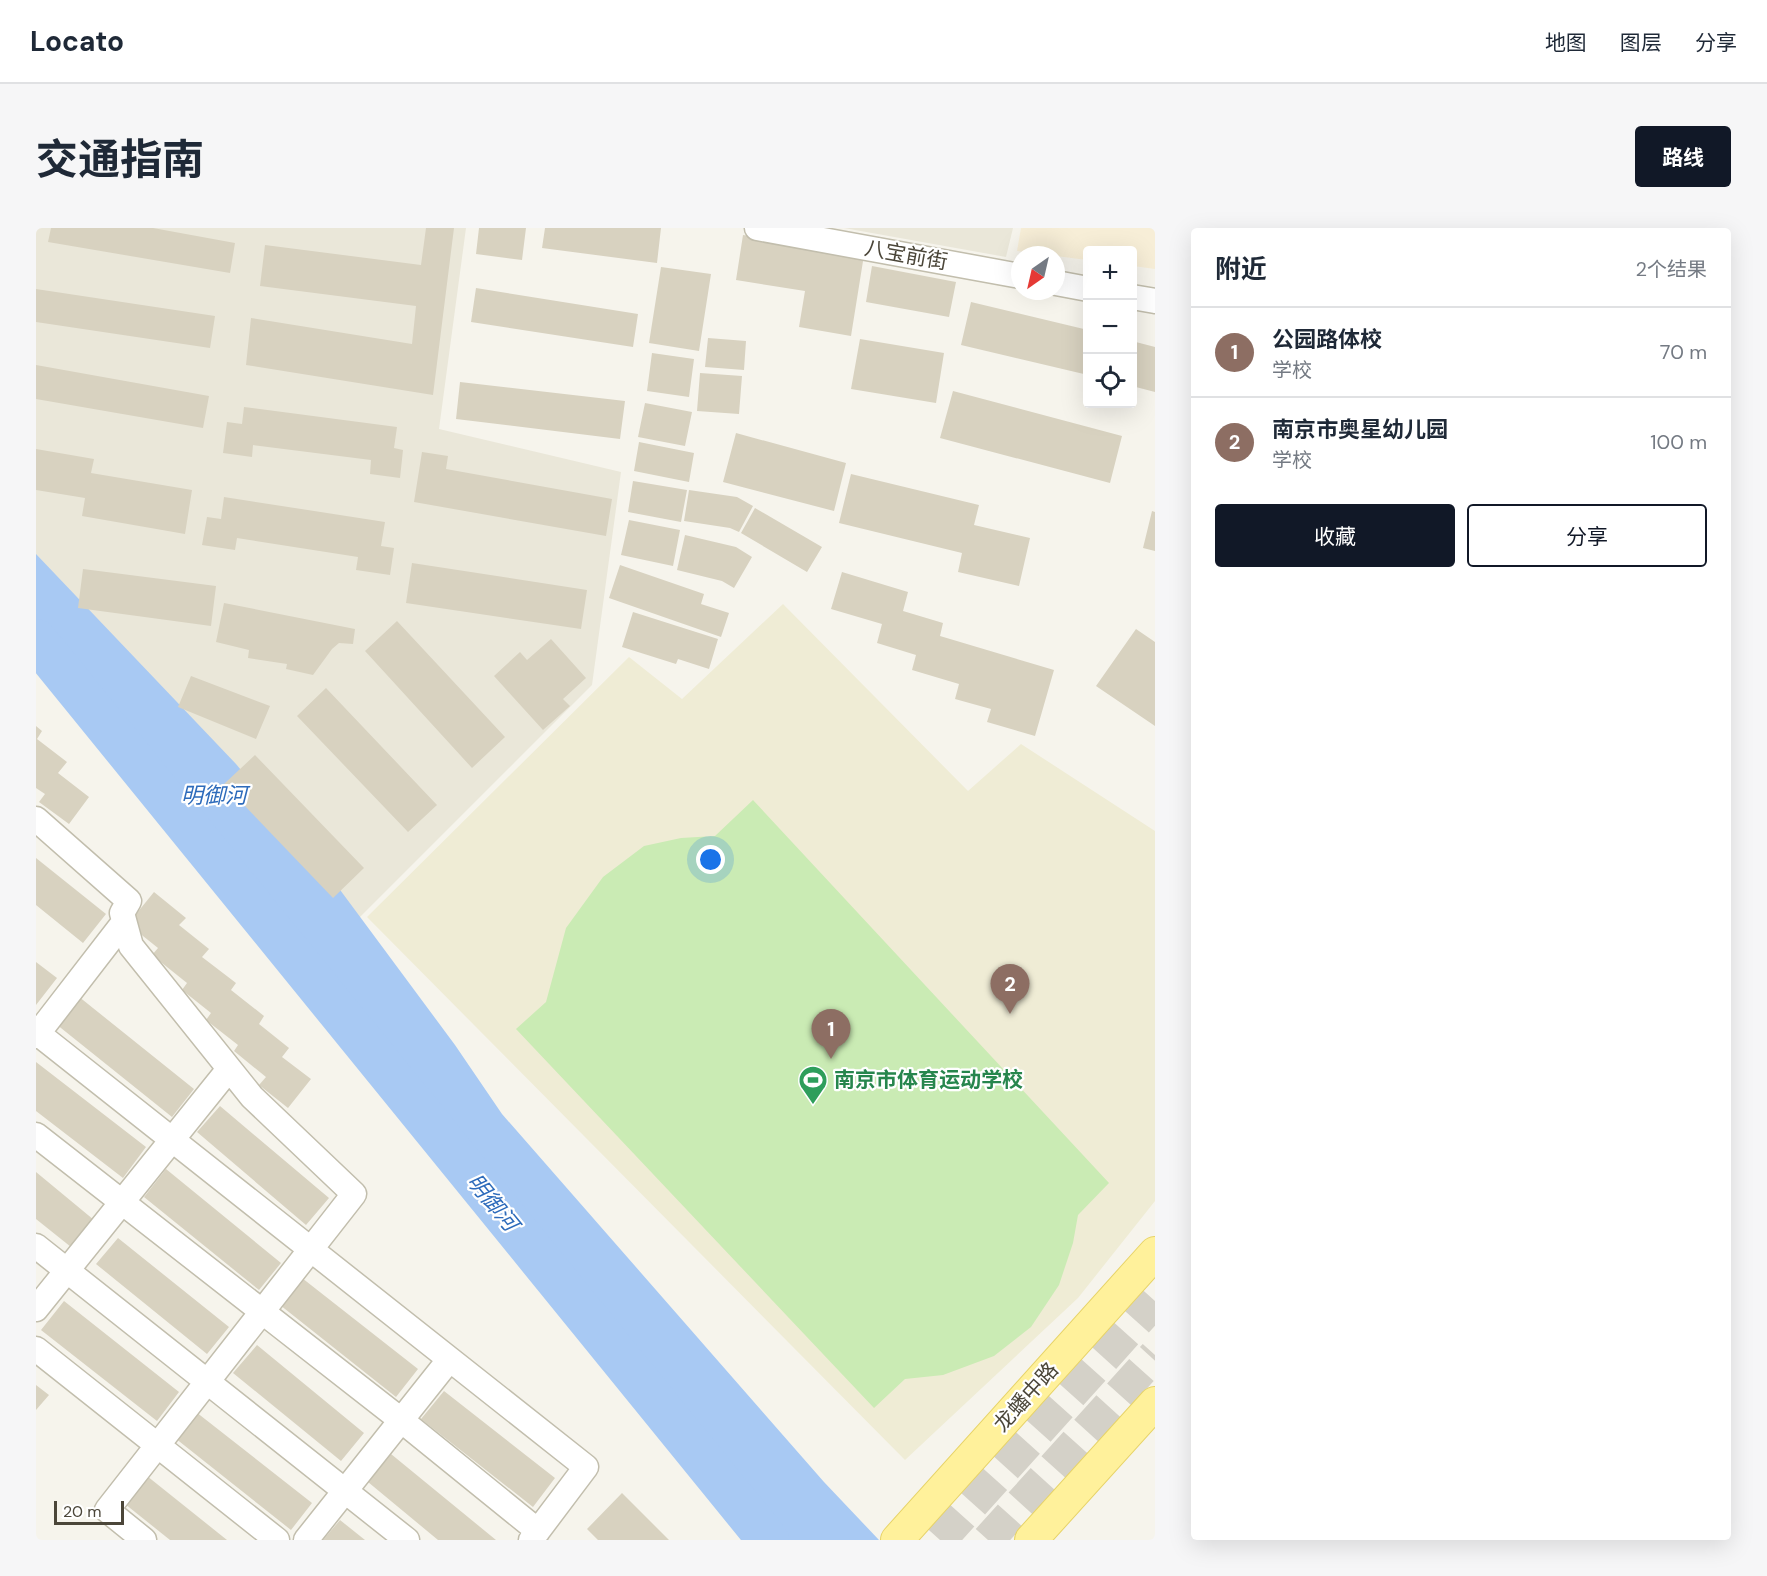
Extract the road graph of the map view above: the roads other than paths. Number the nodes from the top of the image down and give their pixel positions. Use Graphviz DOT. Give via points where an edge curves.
graph roads {
  1 [pos="757,228"];
  2 [pos="1011,274"];
  3 [pos="1065,285"];
  4 [pos="1083,288"];
  5 [pos="1137,298"];
  6 [pos="1155,301"];
  7 [pos="36,819"];
  8 [pos="124,922"];
  9 [pos="37,1034"];
  10 [pos="229,1069"];
  11 [pos="36,1135"];
  12 [pos="172,1140"];
  13 [pos="122,1202"];
  14 [pos="36,1246"];
  15 [pos="310,1249"];
  16 [pos="1155,1253"];
  17 [pos="67,1270"];
  18 [pos="36,1309"];
  19 [pos="261,1311"];
  20 [pos="36,1349"];
  21 [pos="449,1360"];
  22 [pos="207,1381"];
  23 [pos="1155,1403"];
  24 [pos="401,1420"];
  25 [pos="158,1444"];
  26 [pos="345,1491"];
  27 [pos="534,1535"];
  28 [pos="144,1540"];
  29 [pos="277,1540"];
  30 [pos="306,1540"];
  31 [pos="407,1540"];
  32 [pos="897,1540"];
  33 [pos="1031,1540"];
  1 -- 2 [label="street, 八宝前街"];
  3 -- 4 [label="street"];
  5 -- 6 [label="street"];
  7 -- 8 [label="street" via="129,901 122,913"];
  8 -- 9 [label="street"];
  8 -- 10 [label="street" via="131,946"];
  9 -- 12 [label="street"];
  10 -- 12 [label="street"];
  10 -- 15 [label="street" via="252,1097 354,1194"];
  11 -- 13 [label="street"];
  12 -- 13 [label="street"];
  12 -- 15 [label="street"];
  13 -- 17 [label="street"];
  13 -- 19 [label="street"];
  14 -- 17 [label="street"];
  15 -- 19 [label="street"];
  15 -- 21 [label="street"];
  16 -- 32 [label="main road, 龙蟠中路"];
  17 -- 18 [label="street"];
  17 -- 22 [label="street"];
  19 -- 22 [label="street"];
  19 -- 24 [label="street"];
  20 -- 25 [label="street"];
  21 -- 24 [label="street"];
  21 -- 27 [label="street" via="586,1467"];
  22 -- 25 [label="street"];
  22 -- 26 [label="street"];
  23 -- 33 [label="main road"];
  24 -- 26 [label="street"];
  24 -- 27 [label="street"];
  25 -- 28 [label="street" via="107,1509"];
  25 -- 29 [label="street"];
  26 -- 30 [label="street"];
  26 -- 31 [label="street"];
}
